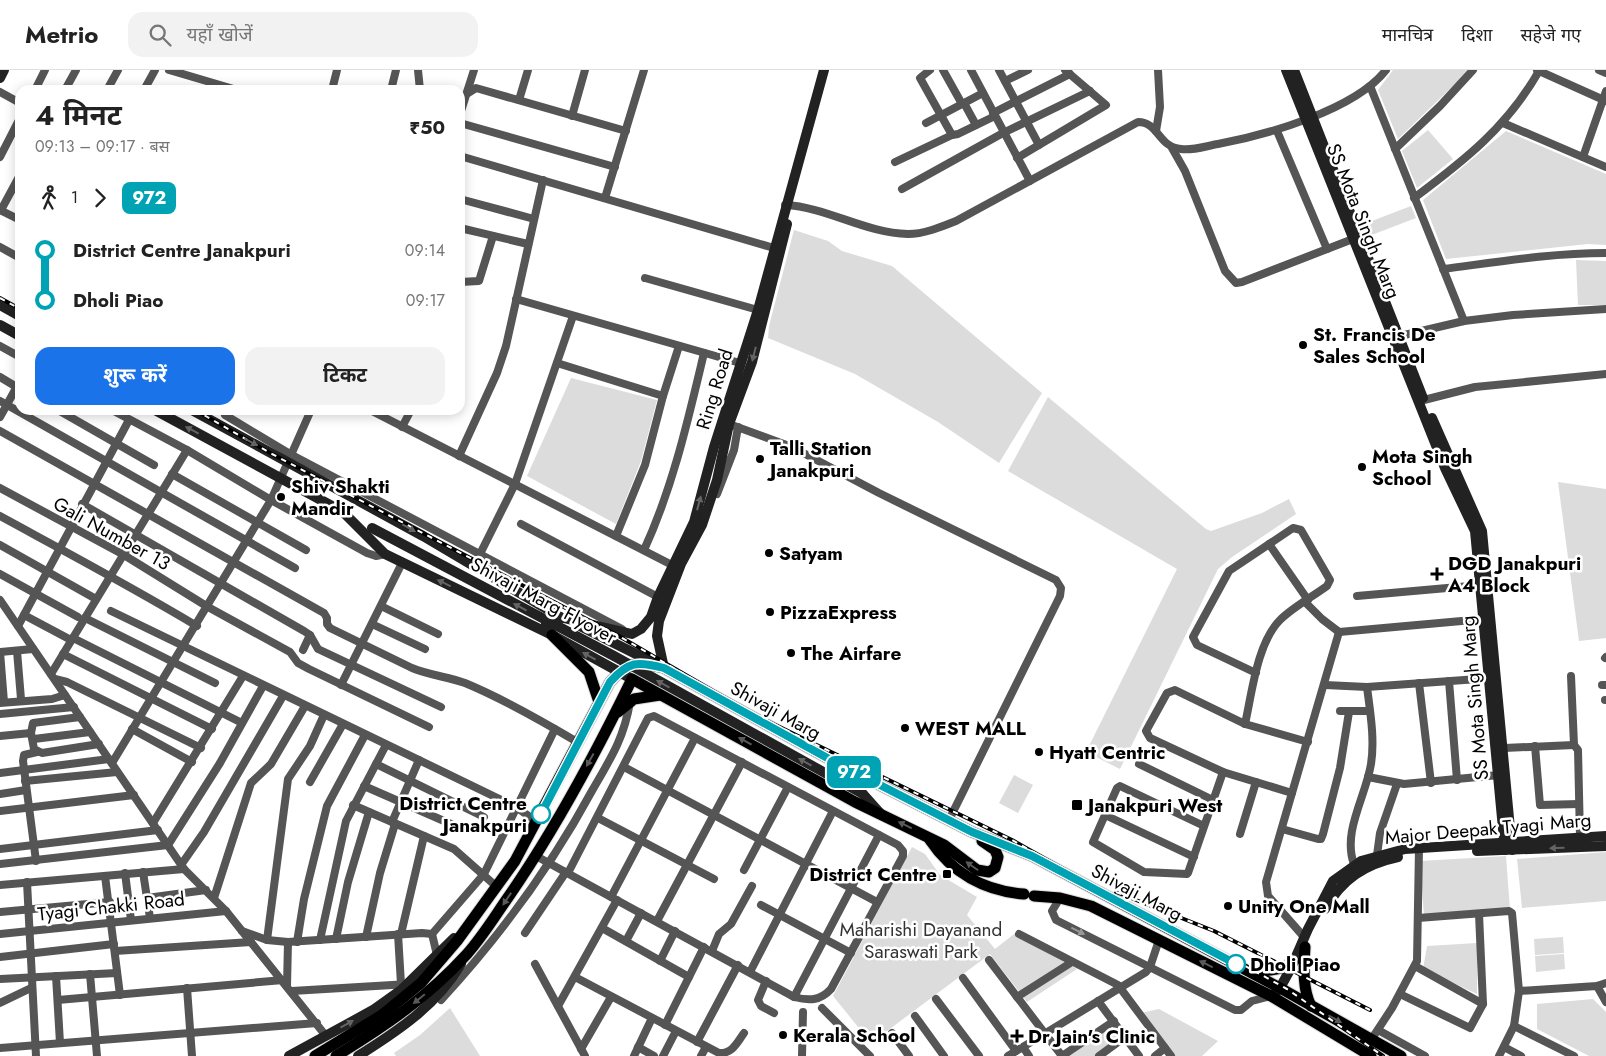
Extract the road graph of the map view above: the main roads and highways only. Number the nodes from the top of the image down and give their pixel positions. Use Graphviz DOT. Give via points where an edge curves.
graph roads {
  1 [pos="552,635"];
  2 [pos="696,686"];
  3 [pos="661,695"];
  4 [pos="599,702"];
  5 [pos="684,708"];
  6 [pos="613,717"];
  7 [pos="949,820"];
  8 [pos="928,837"];
  9 [pos="1305,942"];
  10 [pos="1294,961"];
  11 [pos="1253,973"];
  12 [pos="1279,993"];
  13 [pos="1311,1006"];
  14 [pos="1354,1052"];
  15 [pos="315,1056"];
  16 [pos="336,1056"];
  17 [pos="1371,1056"];
  18 [pos="1401,1056"];
  1 -- 4 [label="main road" via="589,672"];
  2 -- 4 [label="main road, Shivaji Marg" via="664,668 645,663 633,664 610,682"];
  2 -- 5 [label="main road" via="686,685 678,692"];
  2 -- 7 [label="main road, Shivaji Marg"];
  3 -- 5 [label="main road, Shivaji Marg"];
  3 -- 6 [label="main road" via="643,696 630,702"];
  3 -- 6 [label="main road, Shivaji Marg" via="632,679"];
  4 -- 15 [label="main road" via="537,822 458,942 421,983 382,1016"];
  8 -- 5 [label="main road, Shivaji Marg, one-way" via="855,802"];
  6 -- 16 [label="main road, one-way" via="536,856 488,929 432,989 387,1025"];
  7 -- 8 [label="main road, one-way" via="995,850 998,857 995,868 985,873 977,870"];
  7 -- 11 [label="main road, Shivaji Marg" via="1032,856"];
  12 -- 8 [label="main road, Shivaji Marg, one-way" via="1091,906 993,888 969,878 948,862"];
  9 -- 13 [label="main road" via="1305,980"];
  10 -- 11 [label="main road" via="1282,968"];
  11 -- 12 [label="main road, Shivaji Marg"];
  12 -- 13 [label="main road, Shivaji Marg"];
  12 -- 14 [label="main road, Shivaji Marg"];
  13 -- 18 [label="main road, Shivaji Marg, one-way" via="1374,1035"];
  14 -- 17 [label="main road, Shivaji Marg"];
}
